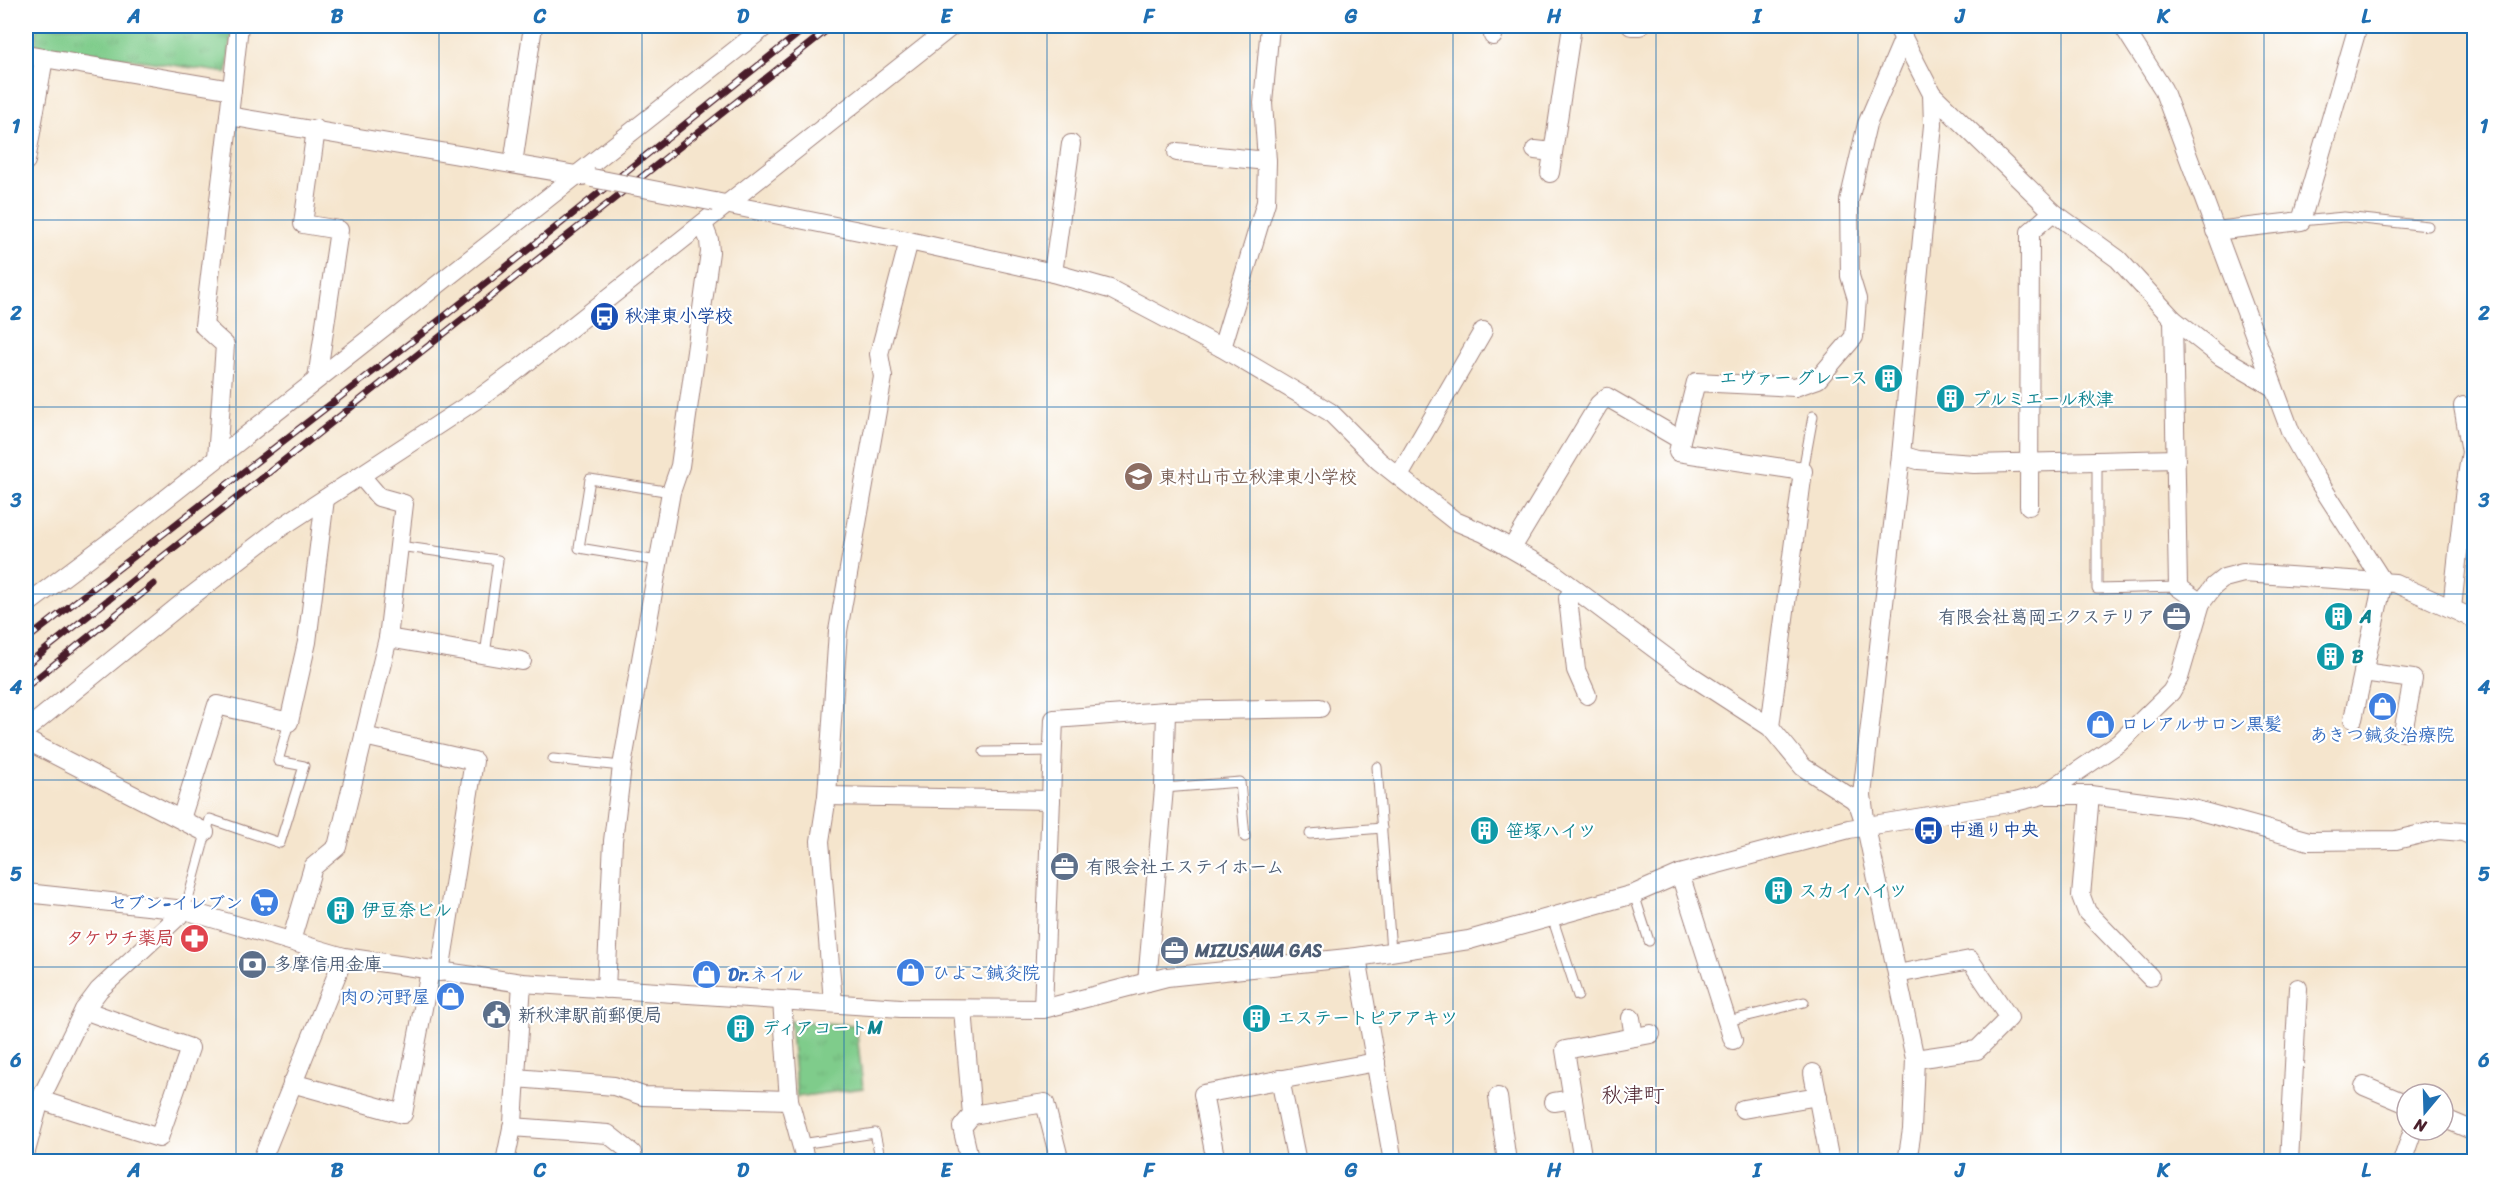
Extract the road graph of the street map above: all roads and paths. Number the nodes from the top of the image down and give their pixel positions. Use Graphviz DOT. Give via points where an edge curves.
graph roads {
  1 [pos="239,26"];
  2 [pos="533,26"];
  3 [pos="766,26"];
  4 [pos="952,26"];
  5 [pos="1270,26"];
  6 [pos="1572,26"];
  7 [pos="1631,26"];
  8 [pos="1640,26"];
  9 [pos="2122,26"];
  10 [pos="2358,26"];
  11 [pos="1900,33"];
  12 [pos="26,55"];
  13 [pos="44,58"];
  14 [pos="232,90"];
  15 [pos="1932,94"];
  16 [pos="229,116"];
  17 [pos="316,129"];
  18 [pos="1071,144"];
  19 [pos="1177,152"];
  20 [pos="1267,160"];
  21 [pos="26,161"];
  22 [pos="513,164"];
  23 [pos="1550,173"];
  24 [pos="584,176"];
  25 [pos="721,203"];
  26 [pos="2053,212"];
  27 [pos="2301,221"];
  28 [pos="703,224"];
  29 [pos="2428,226"];
  30 [pos="2215,231"];
  31 [pos="909,240"];
  32 [pos="1053,273"];
  33 [pos="2173,319"];
  34 [pos="1483,331"];
  35 [pos="1222,348"];
  36 [pos="317,379"];
  37 [pos="2273,387"];
  38 [pos="2463,406"];
  39 [pos="1813,416"];
  40 [pos="1682,440"];
  41 [pos="1901,455"];
  42 [pos="217,458"];
  43 [pos="2176,459"];
  44 [pos="2097,461"];
  45 [pos="2028,464"];
  46 [pos="1803,471"];
  47 [pos="361,476"];
  48 [pos="1399,476"];
  49 [pos="671,492"];
  50 [pos="325,499"];
  51 [pos="2029,506"];
  52 [pos="399,546"];
  53 [pos="1512,548"];
  54 [pos="658,561"];
  55 [pos="2383,582"];
  56 [pos="2178,587"];
  57 [pos="1574,590"];
  58 [pos="2201,603"];
  59 [pos="26,605"];
  60 [pos="2452,608"];
  61 [pos="2475,619"];
  62 [pos="388,639"];
  63 [pos="484,655"];
  64 [pos="522,662"];
  65 [pos="2362,672"];
  66 [pos="1587,695"];
  67 [pos="1320,708"];
  68 [pos="1166,711"];
  69 [pos="2353,719"];
  70 [pos="289,722"];
  71 [pos="1770,727"];
  72 [pos="26,730"];
  73 [pos="2403,732"];
  74 [pos="364,736"];
  75 [pos="26,740"];
  76 [pos="1053,751"];
  77 [pos="984,752"];
  78 [pos="554,759"];
  79 [pos="622,766"];
  80 [pos="1377,766"];
  81 [pos="1164,788"];
  82 [pos="2043,795"];
  83 [pos="2090,795"];
  84 [pos="827,796"];
  85 [pos="1051,800"];
  86 [pos="181,819"];
  87 [pos="1866,827"];
  88 [pos="1382,828"];
  89 [pos="205,832"];
  90 [pos="1310,834"];
  91 [pos="1245,837"];
  92 [pos="2475,837"];
  93 [pos="1680,874"];
  94 [pos="26,893"];
  95 [pos="1634,894"];
  96 [pos="185,910"];
  97 [pos="1552,917"];
  98 [pos="291,941"];
  99 [pos="1649,941"];
  100 [pos="1391,951"];
  101 [pos="344,957"];
  102 [pos="1357,957"];
  103 [pos="435,972"];
  104 [pos="1897,974"];
  105 [pos="2150,977"];
  106 [pos="1147,982"];
  107 [pos="522,983"];
  108 [pos="2298,988"];
  109 [pos="606,989"];
  110 [pos="1578,996"];
  111 [pos="782,1000"];
  112 [pos="833,1002"];
  113 [pos="1804,1002"];
  114 [pos="963,1009"];
  115 [pos="1043,1009"];
  116 [pos="84,1010"];
  117 [pos="1631,1018"];
  118 [pos="1728,1021"];
  119 [pos="1732,1040"];
  120 [pos="1915,1059"];
  121 [pos="1376,1062"];
  122 [pos="1813,1073"];
  123 [pos="516,1078"];
  124 [pos="1280,1079"];
  125 [pos="292,1083"];
  126 [pos="2364,1086"];
  127 [pos="1818,1096"];
  128 [pos="1498,1097"];
  129 [pos="1573,1099"];
  130 [pos="2395,1099"];
  131 [pos="40,1100"];
  132 [pos="789,1100"];
  133 [pos="1554,1102"];
  134 [pos="1743,1109"];
  135 [pos="972,1115"];
  136 [pos="2455,1123"];
  137 [pos="512,1127"];
  138 [pos="2475,1131"];
  139 [pos="2409,1142"];
  140 [pos="26,1147"];
  141 [pos="803,1153"];
  142 [pos="261,1161"];
  143 [pos="504,1161"];
  144 [pos="633,1161"];
  145 [pos="881,1161"];
  146 [pos="970,1161"];
  147 [pos="1060,1161"];
  148 [pos="1216,1161"];
  149 [pos="1297,1161"];
  150 [pos="1393,1161"];
  151 [pos="1507,1161"];
  152 [pos="1582,1161"];
  153 [pos="1830,1161"];
  154 [pos="1907,1161"];
  155 [pos="2289,1161"];
  156 [pos="2402,1161"];
  1 -- 14 [label="street"];
  2 -- 22 [label="street"];
  3 -- 24 [label="street"];
  4 -- 25 [label="street"];
  5 -- 20 [label="street" via="1263,103"];
  6 -- 23 [label="street" via="1544,151"];
  7 -- 8 [label="street"];
  9 -- 30 [label="street" via="2163,89"];
  10 -- 27 [label="street"];
  11 -- 15 [label="street"];
  11 -- 40 [label="street" via="1867,124 1849,201 1850,276 1857,299 1854,337 1818,379 1795,387 1696,382"];
  12 -- 13 [label="street"];
  13 -- 14 [label="street"];
  13 -- 21 [label="street"];
  14 -- 16 [label="street"];
  15 -- 26 [label="street"];
  15 -- 41 [label="street" via="1933,125"];
  16 -- 17 [label="street"];
  16 -- 42 [label="street" via="204,326 225,345"];
  17 -- 22 [label="street"];
  17 -- 36 [label="street" via="303,224 339,230"];
  18 -- 32 [label="street"];
  19 -- 20 [label="street"];
  20 -- 35 [label="street" via="1266,202"];
  22 -- 24 [label="street"];
  24 -- 25 [label="street, bridge"];
  24 -- 36 [label="street"];
  25 -- 28 [label="street"];
  25 -- 31 [label="street"];
  26 -- 33 [label="street" via="2118,259"];
  26 -- 45 [label="street" via="2030,232"];
  27 -- 29 [label="lane" via="2344,218"];
  27 -- 30 [label="street"];
  28 -- 47 [label="street" via="485,394"];
  28 -- 49 [label="street" via="710,252 680,466"];
  30 -- 37 [label="street"];
  31 -- 32 [label="street"];
  31 -- 84 [label="street" via="879,354 883,377 838,631"];
  32 -- 35 [label="street" via="1110,289"];
  33 -- 37 [label="street" via="2220,356"];
  33 -- 43 [label="street"];
  34 -- 48 [label="street"];
  35 -- 48 [label="street" via="1330,412"];
  36 -- 42 [label="street"];
  37 -- 55 [label="street" via="2290,433"];
  38 -- 60 [label="street" via="2471,452"];
  39 -- 46 [label="lane"];
  40 -- 46 [label="street" via="1678,452"];
  40 -- 53 [label="street" via="1607,398 1599,404"];
  41 -- 45 [label="street" via="1974,464"];
  41 -- 87 [label="street" via="1862,795"];
  42 -- 59 [label="street"];
  43 -- 44 [label="street"];
  43 -- 56 [label="street"];
  44 -- 45 [label="street"];
  44 -- 56 [label="lane" via="2097,589"];
  45 -- 51 [label="street"];
  46 -- 71 [label="street"];
  47 -- 50 [label="street"];
  47 -- 52 [label="street" via="379,497 405,504"];
  48 -- 53 [label="street" via="1455,520"];
  49 -- 54 [label="street"];
  49 -- 54 [label="lane" via="590,479 579,548"];
  50 -- 70 [label="street" via="307,642"];
  50 -- 72 [label="street" via="194,594"];
  52 -- 62 [label="street"];
  52 -- 63 [label="lane" via="498,560"];
  53 -- 57 [label="street"];
  54 -- 79 [label="street"];
  55 -- 58 [label="street" via="2243,573 2224,578"];
  55 -- 60 [label="street" via="2395,583"];
  55 -- 65 [label="street"];
  56 -- 58 [label="street"];
  57 -- 66 [label="street" via="1568,598 1576,670"];
  57 -- 71 [label="street" via="1690,675"];
  58 -- 82 [label="street" via="2179,678 2171,692 2119,743"];
  60 -- 61 [label="street"];
  62 -- 63 [label="street"];
  62 -- 74 [label="street"];
  63 -- 64 [label="street"];
  65 -- 69 [label="street"];
  65 -- 73 [label="street" via="2413,679"];
  67 -- 68 [label="street"];
  68 -- 76 [label="street" via="1054,719"];
  68 -- 81 [label="street"];
  70 -- 86 [label="street" via="217,705"];
  70 -- 89 [label="lane" via="278,761 304,766 280,843 210,819"];
  71 -- 87 [label="street" via="1803,767 1853,799"];
  74 -- 98 [label="street" via="337,847 313,867"];
  74 -- 103 [label="street" via="474,761"];
  75 -- 86 [label="street"];
  76 -- 77 [label="lane"];
  76 -- 85 [label="street"];
  78 -- 79 [label="lane"];
  79 -- 109 [label="street" via="613,841"];
  80 -- 88 [label="lane"];
  81 -- 91 [label="lane" via="1240,782"];
  81 -- 106 [label="street"];
  82 -- 83 [label="street"];
  82 -- 87 [label="street"];
  83 -- 92 [label="street" via="2189,808 2309,841 2396,840 2439,830"];
  83 -- 105 [label="street" via="2080,897 2087,912"];
  84 -- 85 [label="street"];
  84 -- 112 [label="street" via="820,841"];
  85 -- 115 [label="street"];
  86 -- 89 [label="street"];
  87 -- 93 [label="street"];
  87 -- 104 [label="street"];
  88 -- 90 [label="lane"];
  88 -- 100 [label="lane"];
  89 -- 96 [label="lane"];
  93 -- 95 [label="street"];
  93 -- 118 [label="street"];
  94 -- 96 [label="street"];
  95 -- 97 [label="street"];
  95 -- 99 [label="lane"];
  96 -- 98 [label="street"];
  96 -- 116 [label="street" via="99,990"];
  97 -- 100 [label="street" via="1469,940"];
  97 -- 110 [label="lane"];
  98 -- 101 [label="street"];
  100 -- 102 [label="street"];
  101 -- 103 [label="street"];
  101 -- 125 [label="street"];
  102 -- 106 [label="street"];
  102 -- 121 [label="street"];
  103 -- 107 [label="street"];
  103 -- 125 [label="street" via="403,1114"];
  104 -- 120 [label="street"];
  104 -- 120 [label="street" via="1970,960 2009,1018 1977,1050"];
  106 -- 115 [label="street"];
  107 -- 109 [label="street"];
  107 -- 123 [label="street"];
  108 -- 155 [label="street"];
  109 -- 111 [label="street"];
  111 -- 112 [label="street"];
  111 -- 132 [label="street"];
  112 -- 114 [label="street"];
  113 -- 118 [label="lane"];
  114 -- 115 [label="street"];
  114 -- 135 [label="street"];
  116 -- 131 [label="street"];
  116 -- 131 [label="street" via="190,1048 159,1138"];
  117 -- 129 [label="street" via="1642,1036 1565,1050"];
  118 -- 119 [label="street"];
  120 -- 154 [label="street"];
  121 -- 124 [label="street"];
  121 -- 150 [label="street"];
  122 -- 127 [label="street"];
  123 -- 132 [label="street" via="614,1086 643,1096"];
  123 -- 137 [label="street"];
  124 -- 148 [label="street" via="1203,1094"];
  124 -- 149 [label="street"];
  125 -- 142 [label="street"];
  126 -- 130 [label="street"];
  127 -- 134 [label="street"];
  127 -- 153 [label="street"];
  128 -- 151 [label="street"];
  129 -- 133 [label="street"];
  129 -- 152 [label="street"];
  131 -- 140 [label="street"];
  132 -- 141 [label="street"];
  135 -- 146 [label="street" via="962,1127"];
  135 -- 147 [label="street" via="1045,1103"];
  136 -- 138 [label="street"];
  137 -- 143 [label="street"];
  137 -- 144 [label="street" via="608,1134 632,1154"];
  139 -- 156 [label="street"];
  141 -- 145 [label="lane" via="875,1133"];
}
